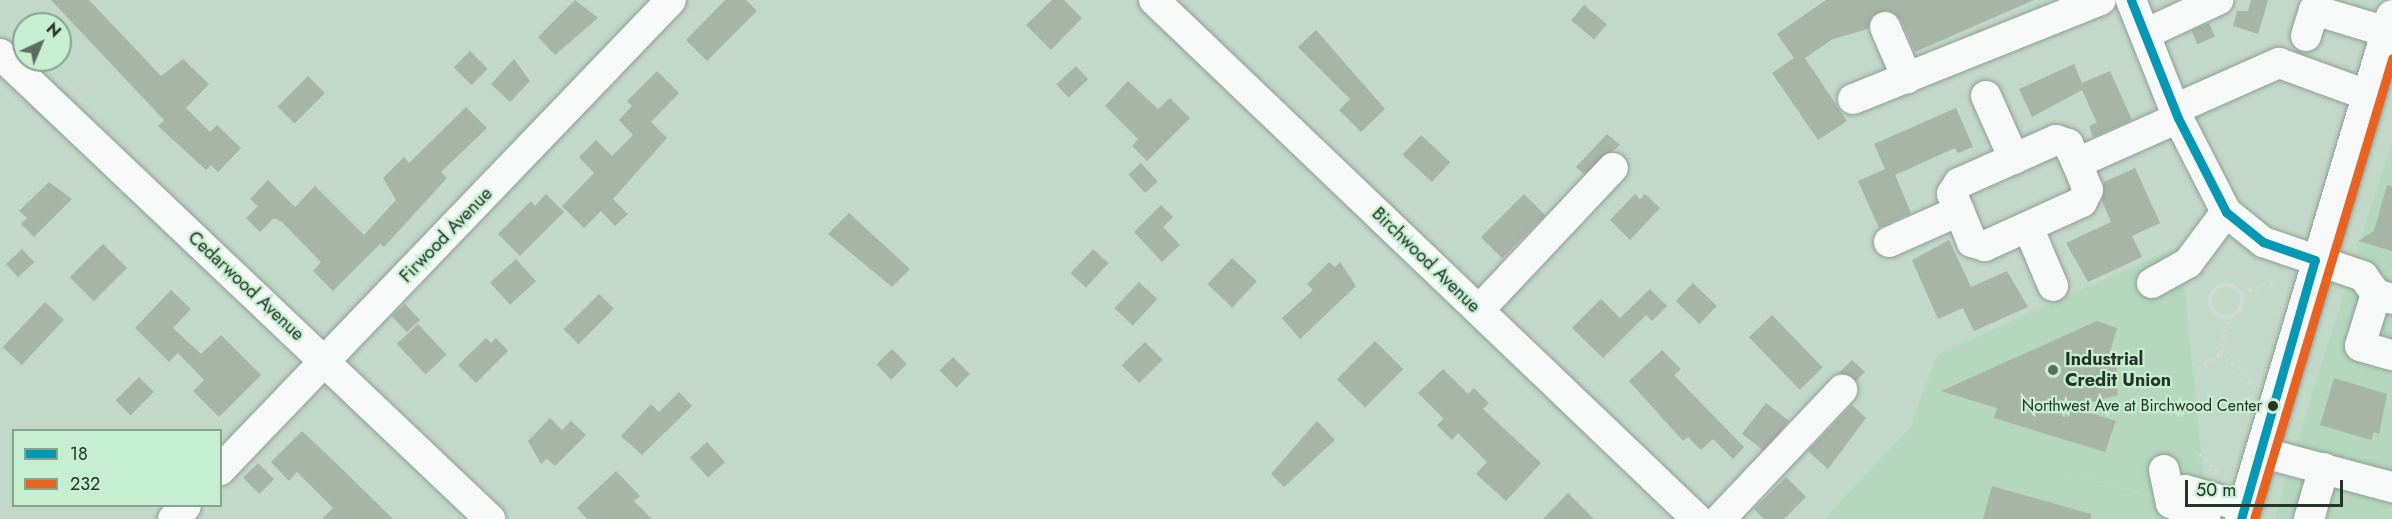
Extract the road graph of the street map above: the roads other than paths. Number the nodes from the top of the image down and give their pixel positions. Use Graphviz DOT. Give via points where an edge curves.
graph roads {
  1 [pos="671,0"];
  2 [pos="1154,0"];
  3 [pos="2101,0"];
  4 [pos="2131,0"];
  5 [pos="2218,0"];
  6 [pos="2066,7"];
  7 [pos="2390,23"];
  8 [pos="1885,27"];
  9 [pos="2145,34"];
  10 [pos="2306,36"];
  11 [pos="0,54"];
  12 [pos="1907,78"];
  13 [pos="2378,82"];
  14 [pos="1986,96"];
  15 [pos="1853,99"];
  16 [pos="2176,114"];
  17 [pos="2014,159"];
  18 [pos="2077,163"];
  19 [pos="1613,168"];
  20 [pos="1959,211"];
  21 [pos="2226,212"];
  22 [pos="2028,226"];
  23 [pos="1889,242"];
  24 [pos="2315,260"];
  25 [pos="2152,283"];
  26 [pos="2053,286"];
  27 [pos="2384,297"];
  28 [pos="1479,310"];
  29 [pos="2392,355"];
  30 [pos="325,360"];
  31 [pos="1842,390"];
  32 [pos="2260,452"];
  33 [pos="222,468"];
  34 [pos="2325,468"];
  35 [pos="2164,470"];
  36 [pos="2392,487"];
  37 [pos="2170,503"];
  38 [pos="185,507"];
  39 [pos="2242,513"];
  40 [pos="173,519"];
  41 [pos="490,519"];
  42 [pos="1697,519"];
  43 [pos="1720,519"];
  44 [pos="2206,519"];
  45 [pos="2309,519"];
  1 -- 30 [label="street, Firwood Avenue"];
  2 -- 28 [label="street, Birchwood Avenue"];
  3 -- 6 [label="street"];
  4 -- 9 [label="street"];
  5 -- 9 [label="street"];
  6 -- 12 [label="street"];
  7 -- 10 [label="street" via="2314,10"];
  7 -- 13 [label="main road"];
  8 -- 12 [label="street"];
  9 -- 16 [label="street"];
  11 -- 30 [label="street, Cedarwood Avenue"];
  12 -- 15 [label="street"];
  13 -- 16 [label="street" via="2279,63"];
  13 -- 24 [label="main road"];
  14 -- 17 [label="street"];
  16 -- 18 [label="street"];
  16 -- 21 [label="street"];
  17 -- 18 [label="street" via="2056,141 2068,144"];
  17 -- 20 [label="street" via="1959,183 1952,194"];
  18 -- 22 [label="street" via="2088,190 2082,202"];
  19 -- 28 [label="street"];
  20 -- 22 [label="street" via="1972,242 1985,246"];
  20 -- 23 [label="street"];
  21 -- 24 [label="street" via="2263,242"];
  21 -- 25 [label="street" via="2188,263"];
  22 -- 26 [label="street"];
  24 -- 27 [label="street" via="2363,276"];
  24 -- 32 [label="main road"];
  27 -- 29 [label="street" via="2360,346"];
  28 -- 42 [label="street, Birchwood Avenue"];
  30 -- 33 [label="street, Firwood Avenue"];
  30 -- 41 [label="street, Cedarwood Avenue"];
  31 -- 43 [label="street"];
  32 -- 34 [label="street"];
  32 -- 39 [label="main road"];
  34 -- 36 [label="street"];
  34 -- 45 [label="street"];
  35 -- 37 [label="street"];
  37 -- 39 [label="street" via="2185,490"];
  37 -- 44 [label="street"];
  38 -- 40 [label="street"];
}
